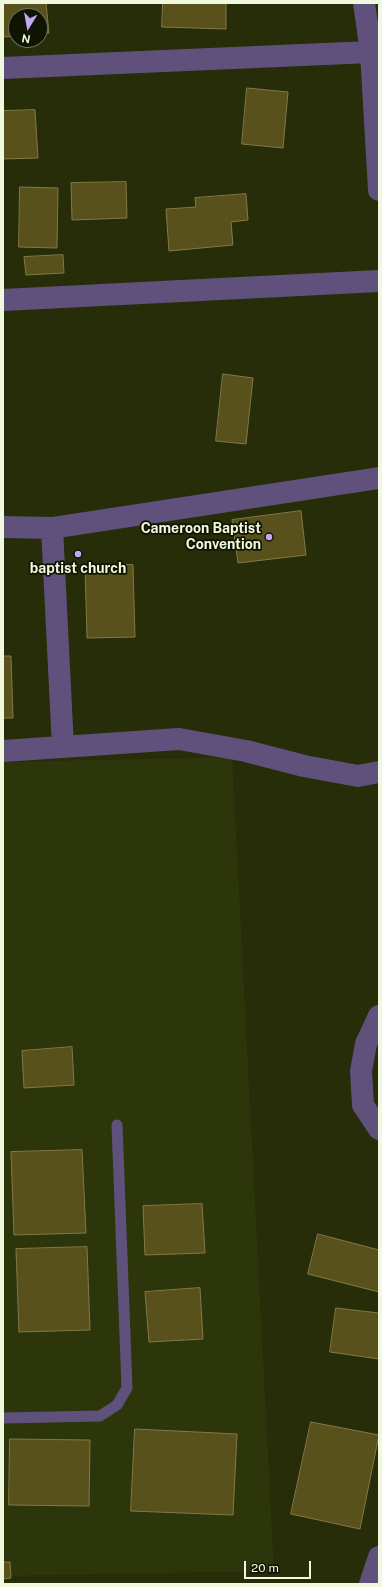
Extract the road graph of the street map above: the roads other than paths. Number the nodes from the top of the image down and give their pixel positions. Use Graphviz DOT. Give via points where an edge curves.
graph roads {
  1 [pos="364,3"];
  2 [pos="371,52"];
  3 [pos="3,68"];
  4 [pos="379,190"];
  5 [pos="379,281"];
  6 [pos="3,300"];
  7 [pos="379,478"];
  8 [pos="3,527"];
  9 [pos="52,528"];
  10 [pos="63,747"];
  11 [pos="3,751"];
  12 [pos="379,772"];
  13 [pos="379,1016"];
  14 [pos="117,1125"];
  15 [pos="379,1129"];
  16 [pos="3,1418"];
  17 [pos="379,1557"];
  18 [pos="370,1584"];
  1 -- 2 [label="street"];
  2 -- 3 [label="street"];
  2 -- 4 [label="street"];
  5 -- 6 [label="street"];
  7 -- 9 [label="street"];
  8 -- 9 [label="street"];
  9 -- 10 [label="street"];
  10 -- 11 [label="street"];
  10 -- 12 [label="street" via="178,739 358,776"];
  13 -- 15 [label="street" via="366,1044 361,1071 363,1105"];
  14 -- 16 [label="lane" via="127,1388 117,1405 100,1416"];
  17 -- 18 [label="street"];
}
